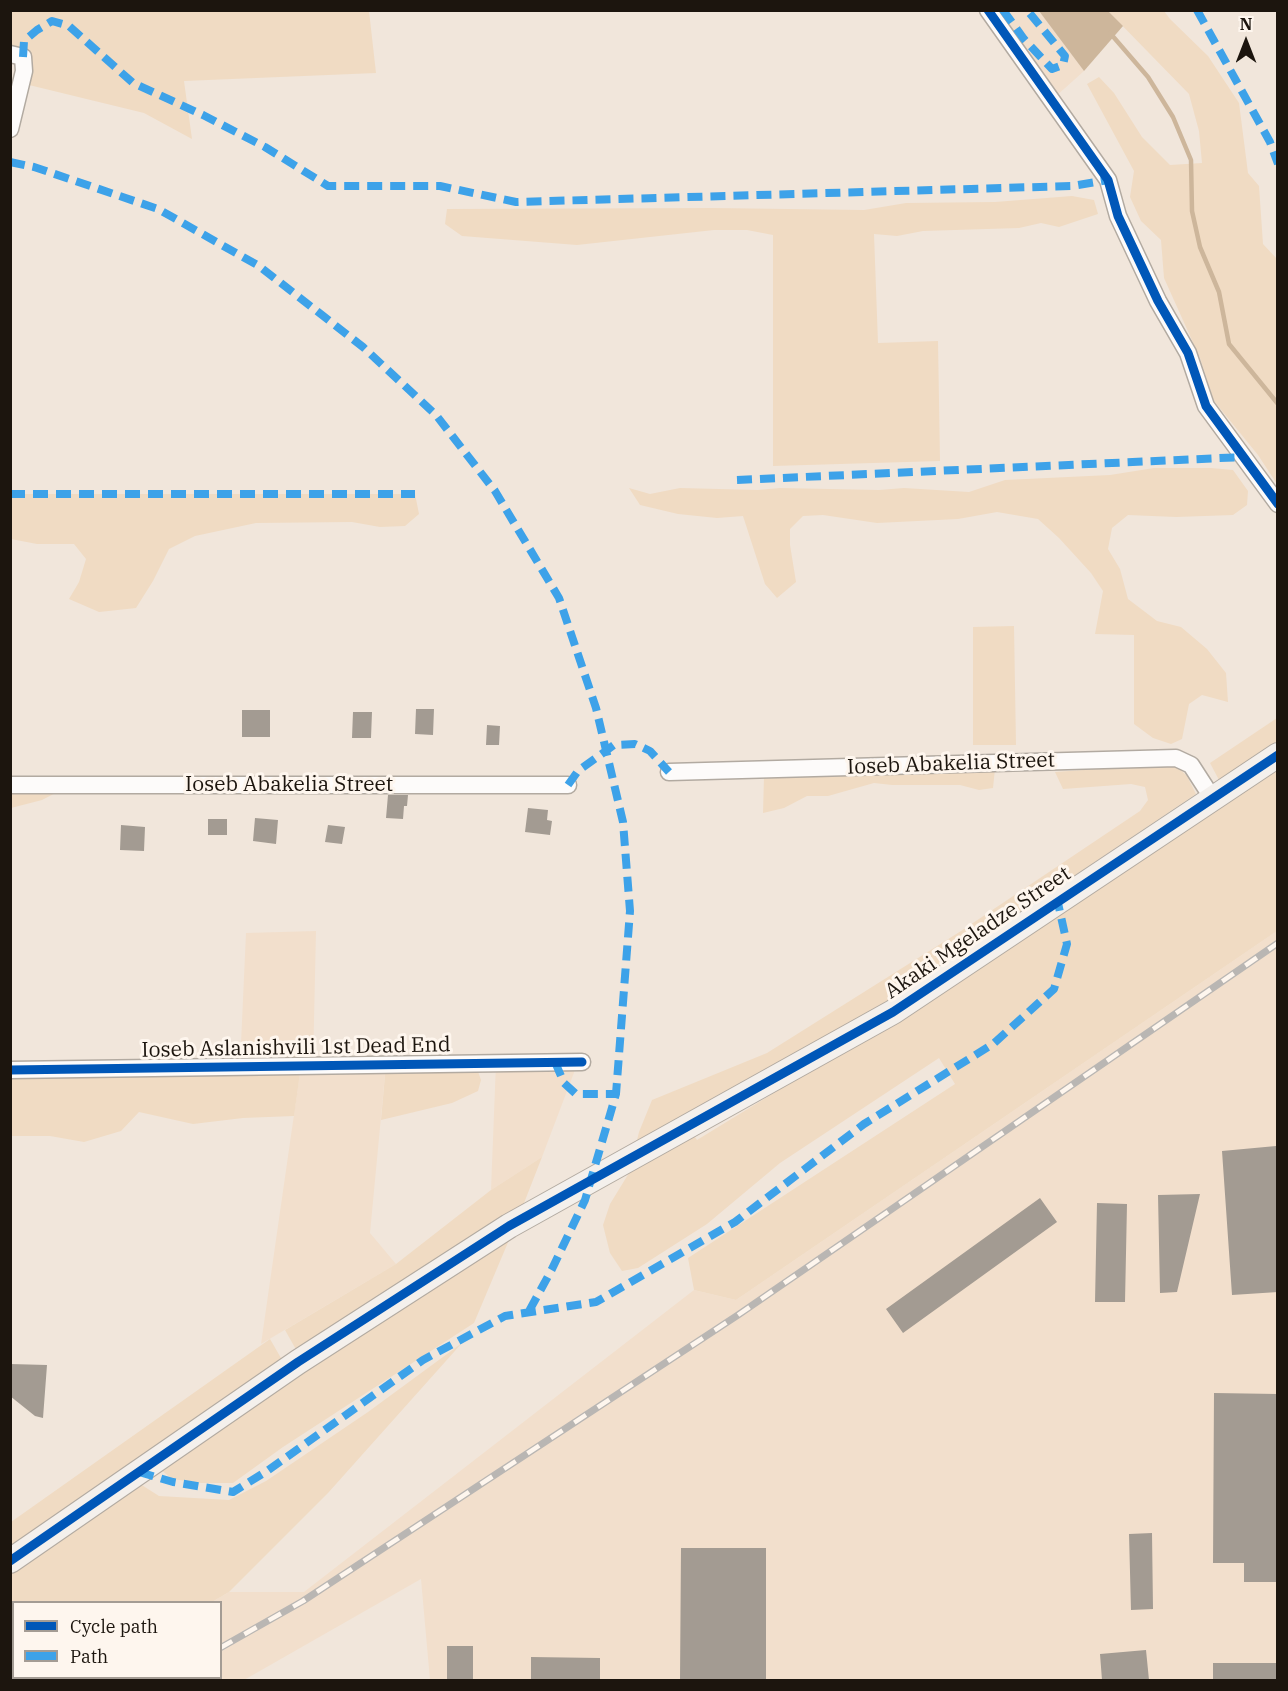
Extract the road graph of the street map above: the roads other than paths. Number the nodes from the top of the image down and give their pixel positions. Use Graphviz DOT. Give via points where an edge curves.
graph roads {
  1 [pos="988,10"];
  2 [pos="10,54"];
  3 [pos="10,129"];
  4 [pos="1278,504"];
  5 [pos="1278,755"];
  6 [pos="669,772"];
  7 [pos="10,785"];
  8 [pos="568,785"];
  9 [pos="1213,799"];
  10 [pos="582,1062"];
  11 [pos="10,1070"];
  12 [pos="10,1561"];
  1 -- 4 [label="street" via="1108,180 1118,216 1158,301 1188,353 1206,405"];
  2 -- 3 [label="street" via="23,57 24,71"];
  5 -- 9 [label="street, Akaki Mgeladze Street"];
  6 -- 9 [label="street, Ioseb Abakelia Street" via="1176,758 1191,765"];
  7 -- 8 [label="street, Ioseb Abakelia Street"];
  9 -- 12 [label="street, Akaki Mgeladze Street" via="892,1012 509,1226 298,1362"];
  10 -- 11 [label="street, Ioseb Aslanishvili 1st Dead End"];
}
